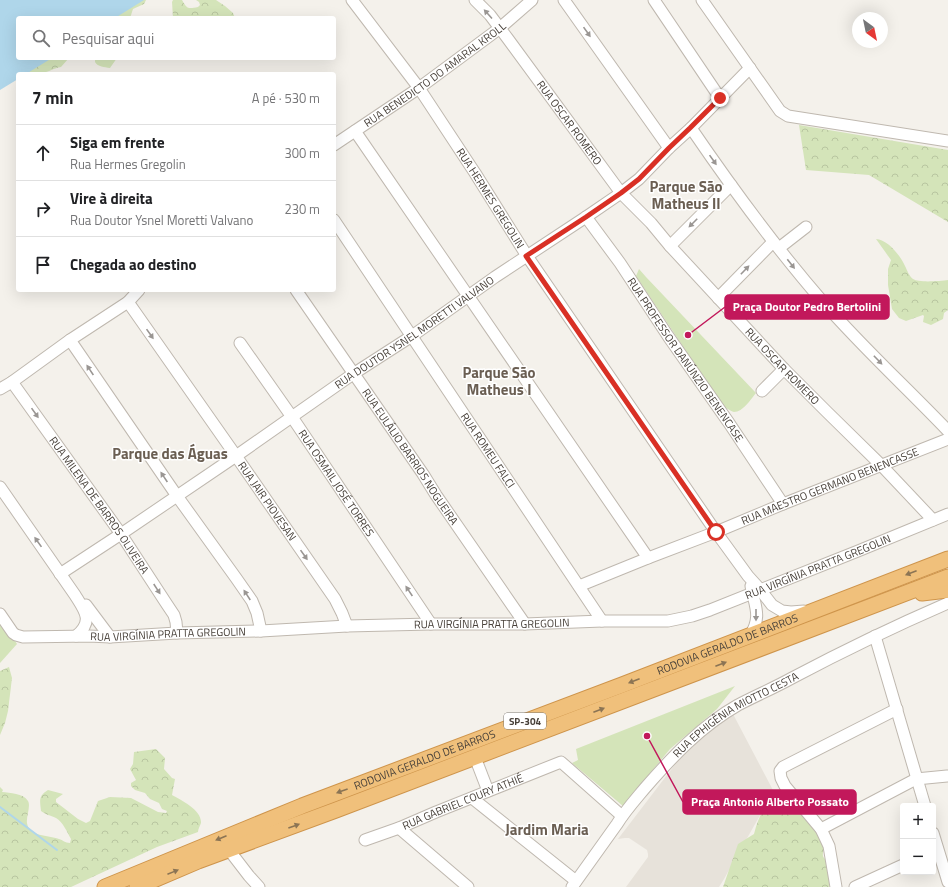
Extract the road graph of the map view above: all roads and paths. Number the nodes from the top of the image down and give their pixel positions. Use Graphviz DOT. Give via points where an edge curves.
graph roads {
  1 [pos="352,0"];
  2 [pos="475,0"];
  3 [pos="532,0"];
  4 [pos="564,0"];
  5 [pos="654,0"];
  6 [pos="702,0"];
  7 [pos="500,28"];
  8 [pos="750,68"];
  9 [pos="419,88"];
  10 [pos="720,98"];
  11 [pos="690,128"];
  12 [pos="355,131"];
  13 [pos="948,141"];
  14 [pos="336,144"];
  15 [pos="669,148"];
  16 [pos="731,185"];
  17 [pos="621,193"];
  18 [pos="586,217"];
  19 [pos="336,223"];
  20 [pos="806,227"];
  21 [pos="776,245"];
  22 [pos="670,246"];
  23 [pos="526,256"];
  24 [pos="137,292"];
  25 [pos="297,292"];
  26 [pos="468,296"];
  27 [pos="718,298"];
  28 [pos="128,302"];
  29 [pos="412,336"];
  30 [pos="70,340"];
  31 [pos="240,343"];
  32 [pos="784,369"];
  33 [pos="353,374"];
  34 [pos="12,382"];
  35 [pos="0,389"];
  36 [pos="762,391"];
  37 [pos="292,417"];
  38 [pos="948,431"];
  39 [pos="948,439"];
  40 [pos="236,456"];
  41 [pos="882,466"];
  42 [pos="0,487"];
  43 [pos="177,496"];
  44 [pos="783,504"];
  45 [pos="948,514"];
  46 [pos="933,520"];
  47 [pos="716,532"];
  48 [pos="121,534"];
  49 [pos="648,558"];
  50 [pos="948,559"];
  51 [pos="60,574"];
  52 [pos="948,577"];
  53 [pos="774,584"];
  54 [pos="578,586"];
  55 [pos="948,590"];
  56 [pos="756,592"];
  57 [pos="75,594"];
  58 [pos="897,596"];
  59 [pos="948,602"];
  60 [pos="772,605"];
  61 [pos="821,609"];
  62 [pos="0,614"];
  63 [pos="602,621"];
  64 [pos="431,624"];
  65 [pos="524,624"];
  66 [pos="347,626"];
  67 [pos="261,630"];
  68 [pos="177,633"];
  69 [pos="76,636"];
  70 [pos="750,636"];
  71 [pos="875,636"];
  72 [pos="110,637"];
  73 [pos="896,709"];
  74 [pos="576,719"];
  75 [pos="478,765"];
  76 [pos="947,776"];
  77 [pos="916,779"];
  78 [pos="488,791"];
  79 [pos="472,798"];
  80 [pos="365,799"];
  81 [pos="924,803"];
  82 [pos="622,816"];
  83 [pos="399,828"];
  84 [pos="821,829"];
  85 [pos="365,840"];
  86 [pos="229,850"];
  87 [pos="936,850"];
  88 [pos="900,866"];
  89 [pos="948,882"];
  90 [pos="574,884"];
  91 [pos="104,887"];
  92 [pos="137,887"];
  93 [pos="259,887"];
  94 [pos="468,887"];
  95 [pos="836,887"];
  96 [pos="855,887"];
  1 -- 9 [label="street, RUA HERMES GREGOLIN"];
  7 -- 2 [label="street, RUA OSCAR ROMERO, one-way"];
  3 -- 7 [label="street, RUA BENEDICTO DO AMARAL KROLL"];
  4 -- 15 [label="street, one-way"];
  5 -- 10 [label="street"];
  6 -- 8 [label="street"];
  7 -- 9 [label="street, RUA BENEDICTO DO AMARAL KROLL"];
  7 -- 17 [label="street, RUA OSCAR ROMERO"];
  8 -- 10 [label="street, RUA DOUTOR YSNEL MORETTI VALVANO"];
  8 -- 13 [label="street" via="780,110 788,116"];
  9 -- 12 [label="street, RUA BENEDICTO DO AMARAL KROLL"];
  9 -- 23 [label="street, RUA HERMES GREGOLIN"];
  10 -- 11 [label="street, RUA DOUTOR YSNEL MORETTI VALVANO"];
  11 -- 15 [label="street, RUA DOUTOR YSNEL MORETTI VALVANO"];
  11 -- 16 [label="street, one-way"];
  12 -- 14 [label="street, RUA BENEDICTO DO AMARAL KROLL"];
  12 -- 26 [label="street"];
  15 -- 17 [label="street, RUA DOUTOR YSNEL MORETTI VALVANO" via="639,179"];
  16 -- 21 [label="street"];
  16 -- 22 [label="street, one-way"];
  17 -- 18 [label="street, RUA DOUTOR YSNEL MORETTI VALVANO"];
  17 -- 22 [label="street, RUA OSCAR ROMERO"];
  18 -- 23 [label="street, RUA DOUTOR YSNEL MORETTI VALVANO"];
  18 -- 44 [label="street, RUA PROFESSOR DANÚNZIO BENENCASE"];
  19 -- 29 [label="street, RUA ROMEU FALCI"];
  20 -- 21 [label="street"];
  27 -- 21 [label="street, one-way"];
  21 -- 38 [label="street, one-way" via="824,304"];
  22 -- 27 [label="street, RUA OSCAR ROMERO"];
  23 -- 26 [label="street, RUA DOUTOR YSNEL MORETTI VALVANO"];
  23 -- 47 [label="street, RUA HERMES GREGOLIN"];
  24 -- 28 [label="street"];
  25 -- 33 [label="street, RUA EULÁLIO BARRIOS NOGUEIRA"];
  26 -- 29 [label="street, RUA DOUTOR YSNEL MORETTI VALVANO"];
  26 -- 49 [label="street"];
  27 -- 32 [label="street, RUA OSCAR ROMERO"];
  28 -- 30 [label="street"];
  28 -- 40 [label="street, RUA JAIR PIOVESAN, one-way"];
  29 -- 33 [label="street, RUA DOUTOR YSNEL MORETTI VALVANO"];
  29 -- 54 [label="street, RUA ROMEU FALCI"];
  30 -- 34 [label="street"];
  43 -- 30 [label="street, one-way"];
  31 -- 37 [label="street, RUA OSMAIL JOSÉ TORRES"];
  32 -- 36 [label="street"];
  32 -- 41 [label="street, RUA OSCAR ROMERO"];
  33 -- 37 [label="street, RUA DOUTOR YSNEL MORETTI VALVANO"];
  33 -- 65 [label="street, RUA EULÁLIO BARRIOS NOGUEIRA"];
  34 -- 35 [label="street"];
  34 -- 48 [label="street, RUA MILENA DE BARROS OLIVEIRA, one-way"];
  37 -- 40 [label="street, RUA DOUTOR YSNEL MORETTI VALVANO"];
  64 -- 37 [label="street, RUA OSMAIL JOSÉ TORRES, one-way"];
  39 -- 41 [label="street, RUA MAESTRO GERMANO BENENCASSE"];
  40 -- 43 [label="street, RUA DOUTOR YSNEL MORETTI VALVANO"];
  40 -- 66 [label="street, RUA JAIR PIOVESAN, one-way" via="335,600"];
  41 -- 44 [label="street, RUA MAESTRO GERMANO BENENCASSE"];
  41 -- 46 [label="street, RUA OSCAR ROMERO"];
  51 -- 42 [label="street, one-way"];
  43 -- 48 [label="street, RUA DOUTOR YSNEL MORETTI VALVANO"];
  67 -- 43 [label="street, one-way" via="258,613 252,602"];
  44 -- 47 [label="street, RUA MAESTRO GERMANO BENENCASSE"];
  45 -- 46 [label="street, RUA VIRGÍNIA PRATTA GREGOLIN"];
  46 -- 53 [label="street, RUA VIRGÍNIA PRATTA GREGOLIN"];
  47 -- 49 [label="street, RUA MAESTRO GERMANO BENENCASSE"];
  47 -- 56 [label="street, RUA HERMES GREGOLIN" via="748,576"];
  48 -- 51 [label="street, RUA DOUTOR YSNEL MORETTI VALVANO"];
  48 -- 68 [label="street, RUA MILENA DE BARROS OLIVEIRA, one-way" via="174,615"];
  49 -- 54 [label="street, RUA MAESTRO GERMANO BENENCASSE"];
  50 -- 61 [label="highway, RODOVIA GERALDO DE BARROS / SP-304, one-way"];
  51 -- 57 [label="street"];
  52 -- 58 [label="highway, RODOVIA GERALDO DE BARROS / SP-304"];
  53 -- 56 [label="street, RUA VIRGÍNIA PRATTA GREGOLIN"];
  53 -- 60 [label="street"];
  54 -- 63 [label="street, RUA ROMEU FALCI"];
  55 -- 58 [label="highway"];
  56 -- 60 [label="street, RUA HERMES GREGOLIN"];
  56 -- 63 [label="street, RUA VIRGÍNIA PRATTA GREGOLIN" via="680,619"];
  56 -- 70 [label="street, RUA HERMES GREGOLIN, one-way" via="757,621"];
  57 -- 69 [label="street" via="85,610 87,621"];
  57 -- 72 [label="street"];
  74 -- 58 [label="highway, RODOVIA GERALDO DE BARROS / SP-304, one-way"];
  59 -- 71 [label="street, RUA EPHIGÊNIA MIOTTO CESTA"];
  60 -- 61 [label="street" via="782,611 792,612"];
  61 -- 70 [label="highway, RODOVIA GERALDO DE BARROS / SP-304"];
  62 -- 69 [label="street, RUA VIRGÍNIA PRATTA GREGOLIN" via="16,635"];
  63 -- 65 [label="street, RUA VIRGÍNIA PRATTA GREGOLIN"];
  64 -- 65 [label="street, RUA VIRGÍNIA PRATTA GREGOLIN"];
  64 -- 66 [label="street, RUA VIRGÍNIA PRATTA GREGOLIN"];
  66 -- 67 [label="street, RUA VIRGÍNIA PRATTA GREGOLIN"];
  67 -- 68 [label="street, RUA VIRGÍNIA PRATTA GREGOLIN"];
  68 -- 72 [label="street, RUA VIRGÍNIA PRATTA GREGOLIN"];
  69 -- 72 [label="street, RUA VIRGÍNIA PRATTA GREGOLIN"];
  70 -- 91 [label="highway, RODOVIA GERALDO DE BARROS / SP-304, one-way" via="302,806"];
  71 -- 73 [label="street"];
  71 -- 82 [label="street, RUA EPHIGÊNIA MIOTTO CESTA" via="737,706 704,728 662,768"];
  73 -- 77 [label="street"];
  73 -- 84 [label="street" via="783,767 780,771 785,786"];
  74 -- 75 [label="highway" via="548,737"];
  74 -- 80 [label="highway, RODOVIA GERALDO DE BARROS / SP-304"];
  75 -- 78 [label="street"];
  75 -- 80 [label="highway" via="412,788"];
  76 -- 77 [label="street"];
  77 -- 81 [label="street"];
  77 -- 84 [label="street"];
  78 -- 79 [label="street, RUA GABRIEL COURY ATHIÉ"];
  78 -- 82 [label="street, RUA GABRIEL COURY ATHIÉ" via="561,762"];
  79 -- 83 [label="street, RUA GABRIEL COURY ATHIÉ"];
  79 -- 90 [label="street"];
  86 -- 80 [label="highway, RODOVIA GERALDO DE BARROS / SP-304, one-way"];
  82 -- 90 [label="street, RUA EPHIGÊNIA MIOTTO CESTA"];
  83 -- 85 [label="street, RUA GABRIEL COURY ATHIÉ"];
  83 -- 94 [label="street"];
  84 -- 95 [label="street" via="829,846"];
  92 -- 86 [label="highway, RODOVIA GERALDO DE BARROS / SP-304, one-way"];
  86 -- 93 [label="street"];
  87 -- 89 [label="street"];
  88 -- 96 [label="street"];
}
